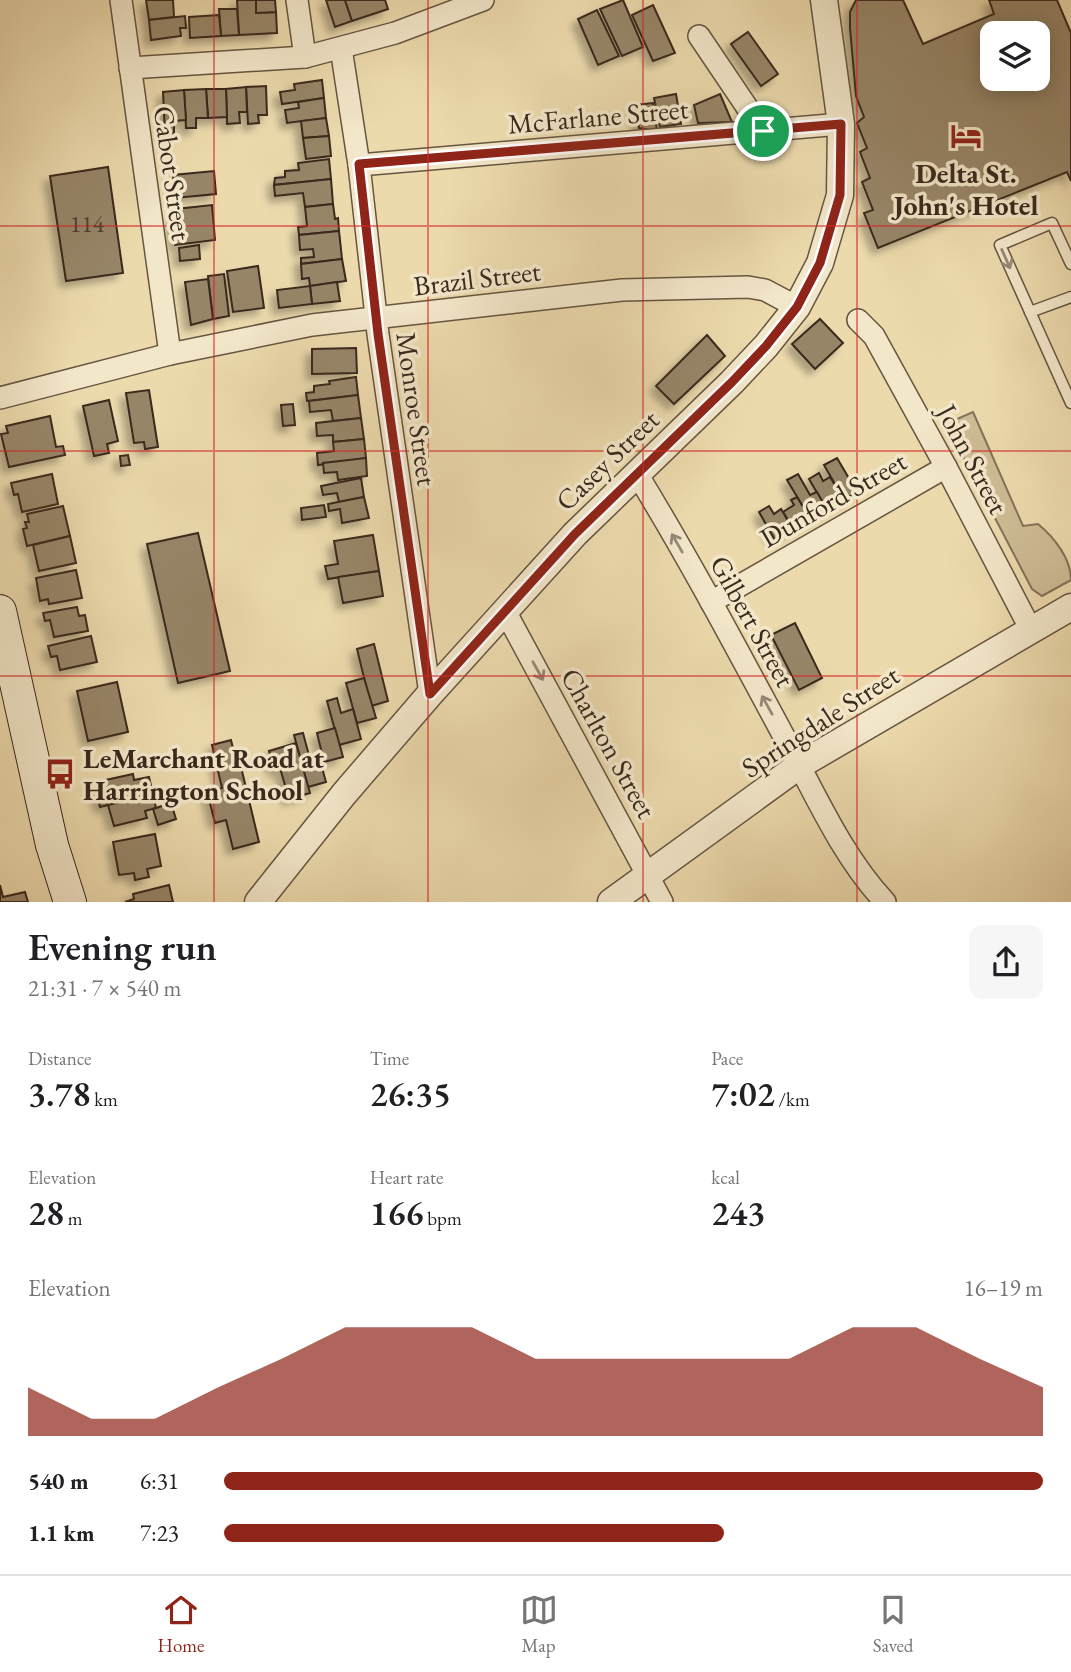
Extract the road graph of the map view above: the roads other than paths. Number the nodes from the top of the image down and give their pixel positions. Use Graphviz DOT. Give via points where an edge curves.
graph roads {
  1 [pos="121,0"];
  2 [pos="297,0"];
  3 [pos="483,0"];
  4 [pos="824,0"];
  5 [pos="699,36"];
  6 [pos="341,48"];
  7 [pos="305,57"];
  8 [pos="130,68"];
  9 [pos="841,124"];
  10 [pos="763,131"];
  11 [pos="359,164"];
  12 [pos="1071,264"];
  13 [pos="1071,297"];
  14 [pos="797,307"];
  15 [pos="1030,312"];
  16 [pos="376,318"];
  17 [pos="858,320"];
  18 [pos="170,354"];
  19 [pos="0,398"];
  20 [pos="1071,403"];
  21 [pos="946,467"];
  22 [pos="637,474"];
  23 [pos="711,602"];
  24 [pos="1071,607"];
  25 [pos="0,611"];
  26 [pos="505,611"];
  27 [pos="1031,630"];
  28 [pos="430,694"];
  29 [pos="800,765"];
  30 [pos="648,875"];
  31 [pos="70,902"];
  32 [pos="258,902"];
  33 [pos="611,902"];
  34 [pos="662,902"];
  35 [pos="885,902"];
  1 -- 8 [label="street, Cabot Street"];
  2 -- 7 [label="street"];
  3 -- 6 [label="street"];
  4 -- 9 [label="street, Casey Street"];
  5 -- 10 [label="street"];
  6 -- 7 [label="street"];
  6 -- 11 [label="street, Monroe Street"];
  7 -- 8 [label="street"];
  8 -- 18 [label="street, Cabot Street"];
  9 -- 10 [label="street, McFarlane Street"];
  9 -- 14 [label="street, Casey Street" via="838,205 820,263"];
  10 -- 11 [label="street, McFarlane Street"];
  11 -- 16 [label="street, Monroe Street"];
  12 -- 15 [label="lane, one-way" via="1052,223 1000,245"];
  13 -- 15 [label="lane"];
  14 -- 16 [label="street, Brazil Street" via="765,290 748,287 622,289"];
  14 -- 22 [label="street, Casey Street" via="732,382"];
  15 -- 20 [label="lane"];
  16 -- 18 [label="street, Brazil Street"];
  16 -- 28 [label="street, Monroe Street"];
  17 -- 21 [label="street, John Street" via="874,336"];
  18 -- 19 [label="street, Brazil Street"];
  21 -- 23 [label="street, Dunford Street"];
  21 -- 27 [label="street, John Street"];
  23 -- 22 [label="street, Gilbert Street, one-way"];
  22 -- 26 [label="street, Casey Street"];
  29 -- 23 [label="street, Gilbert Street, one-way"];
  24 -- 27 [label="street, Springdale Street"];
  25 -- 31 [label="main road" via="52,845"];
  26 -- 28 [label="street, Casey Street"];
  26 -- 30 [label="street, Charlton Street, one-way"];
  27 -- 29 [label="street, Springdale Street"];
  28 -- 32 [label="street, Casey Street"];
  29 -- 30 [label="street, Springdale Street"];
  29 -- 35 [label="street, Gilbert Street" via="864,880"];
  30 -- 33 [label="street, Springdale Street"];
  30 -- 34 [label="street, Charlton Street"];
}
